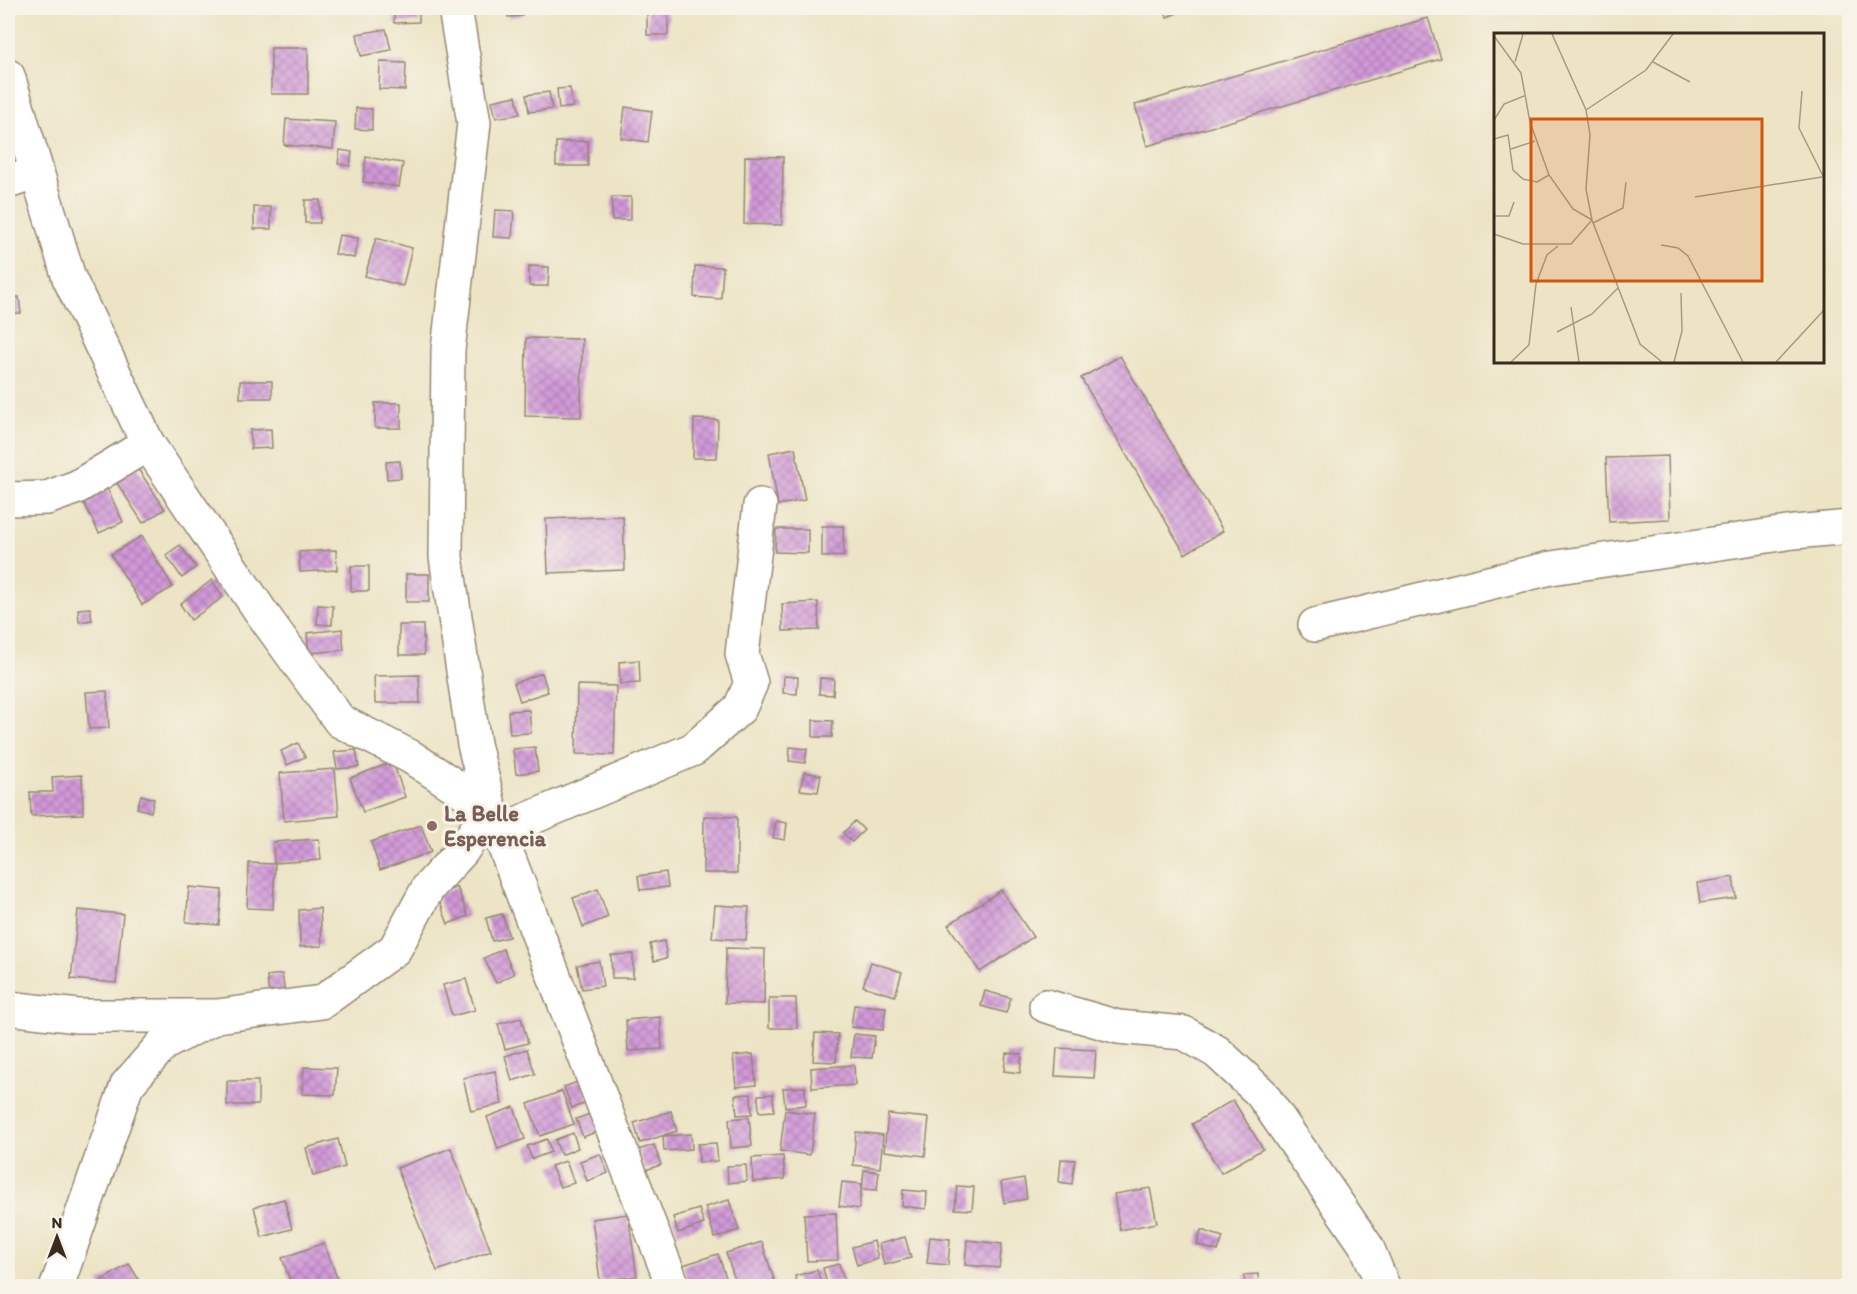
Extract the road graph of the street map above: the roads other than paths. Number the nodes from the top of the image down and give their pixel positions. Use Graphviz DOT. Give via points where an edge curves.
graph roads {
  1 [pos="454,8"];
  2 [pos="8,76"];
  3 [pos="22,177"];
  4 [pos="148,444"];
  5 [pos="8,499"];
  6 [pos="760,504"];
  7 [pos="1850,527"];
  8 [pos="1315,625"];
  9 [pos="494,820"];
  10 [pos="1046,1006"];
  11 [pos="8,1008"];
  12 [pos="218,1016"];
  13 [pos="57,1287"];
  14 [pos="673,1287"];
  15 [pos="1383,1287"];
  1 -- 9 [label="street" via="474,123 448,350 446,557 474,744"];
  2 -- 3 [label="street"];
  3 -- 4 [label="street"];
  4 -- 5 [label="street" via="77,487 47,498"];
  4 -- 9 [label="street" via="340,721 411,757"];
  6 -- 9 [label="street" via="742,654 751,683 740,708 694,749"];
  7 -- 8 [label="street" via="1551,568"];
  9 -- 12 [label="street" via="428,888 395,950 322,1002"];
  9 -- 14 [label="street"];
  10 -- 15 [label="street" via="1118,1027 1184,1033 1217,1052 1261,1093 1367,1247"];
  11 -- 12 [label="street" via="78,1016"];
  12 -- 13 [label="street" via="163,1044 127,1085"];
}
